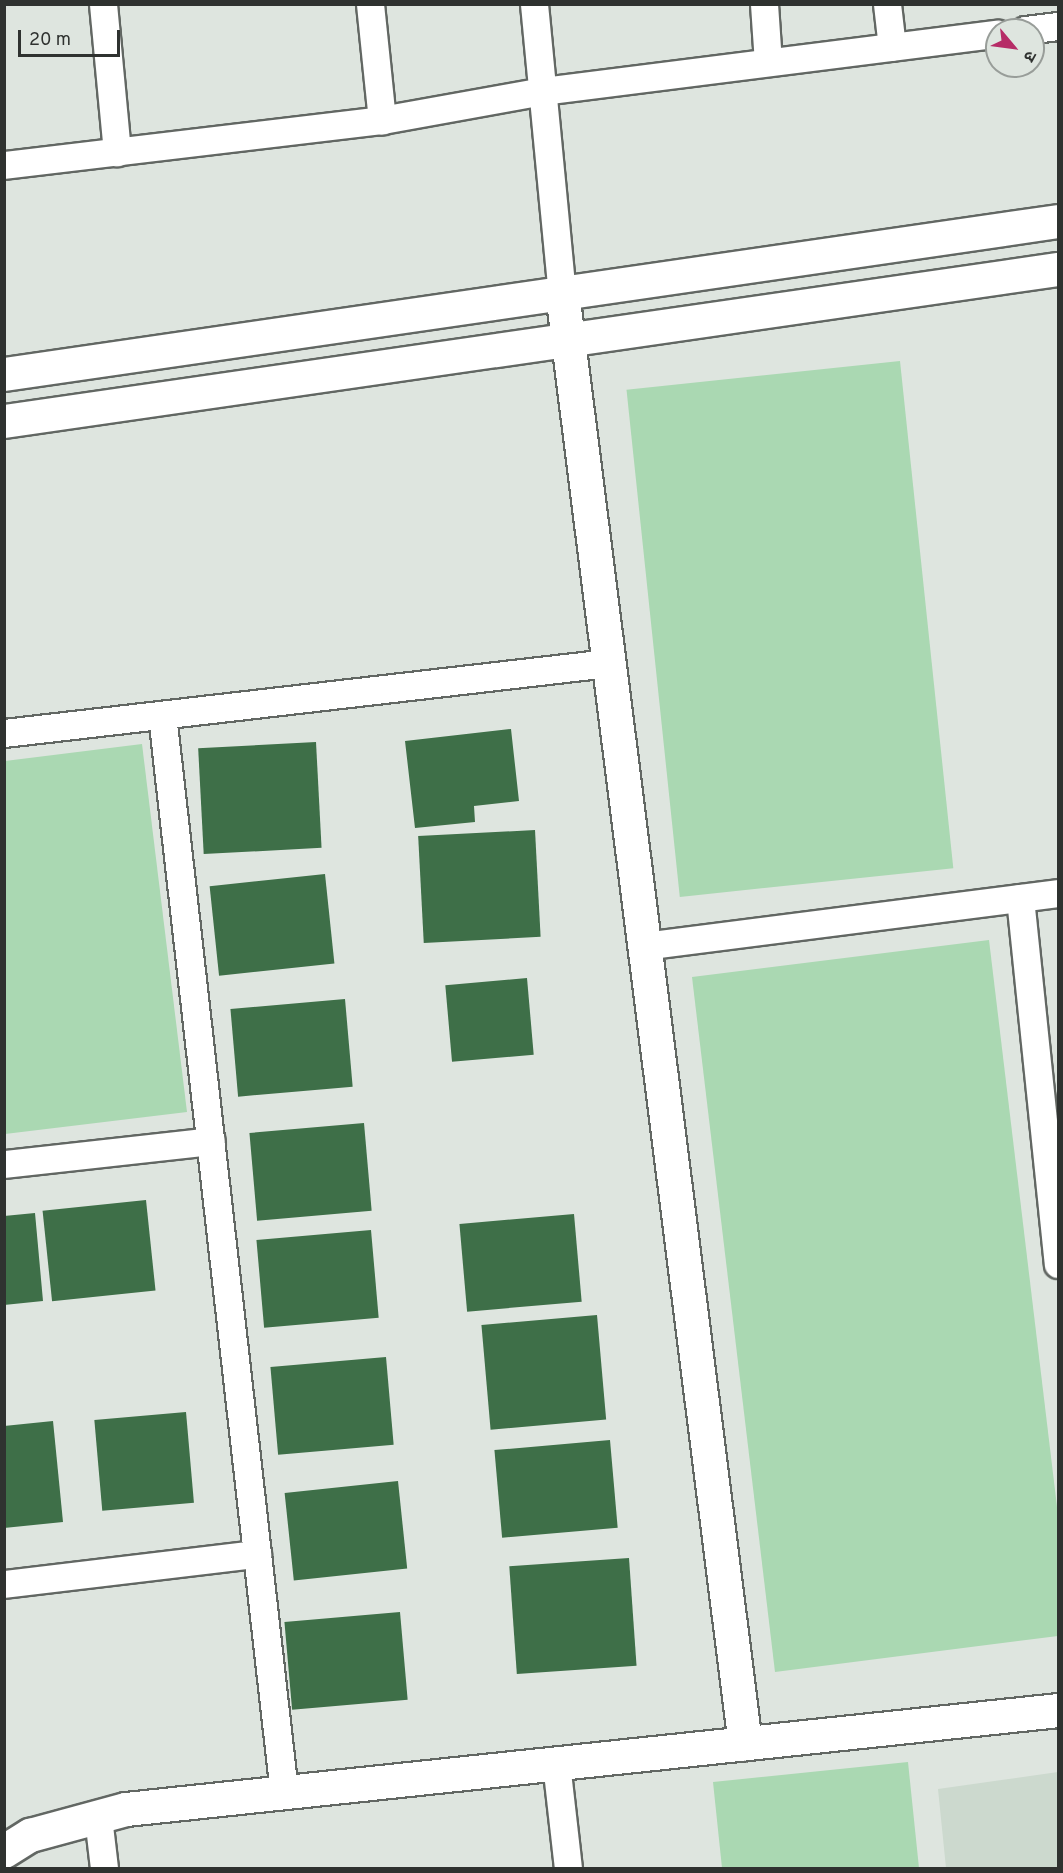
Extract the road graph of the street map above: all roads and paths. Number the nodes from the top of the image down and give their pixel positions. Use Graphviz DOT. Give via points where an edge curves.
graph roads {
  1 [pos="103,4"];
  2 [pos="370,4"];
  3 [pos="534,4"];
  4 [pos="764,4"];
  5 [pos="886,4"];
  6 [pos="985,35"];
  7 [pos="892,47"];
  8 [pos="768,62"];
  9 [pos="543,91"];
  10 [pos="382,120"];
  11 [pos="117,152"];
  12 [pos="4,165"];
  13 [pos="1059,221"];
  14 [pos="1059,269"];
  15 [pos="562,293"];
  16 [pos="567,340"];
  17 [pos="4,375"];
  18 [pos="4,421"];
  19 [pos="608,663"];
  20 [pos="162,715"];
  21 [pos="4,733"];
  22 [pos="1059,893"];
  23 [pos="1020,898"];
  24 [pos="644,946"];
  25 [pos="211,1142"];
  26 [pos="4,1164"];
  27 [pos="1059,1264"];
  28 [pos="257,1554"];
  29 [pos="4,1584"];
  30 [pos="1059,1710"];
  31 [pos="745,1743"];
  32 [pos="556,1763"];
  33 [pos="284,1792"];
  34 [pos="98,1817"];
  35 [pos="4,1851"];
  36 [pos="104,1869"];
  37 [pos="568,1869"];
  1 -- 11 [label="street"];
  2 -- 10 [label="street"];
  3 -- 9 [label="street"];
  4 -- 8 [label="street"];
  5 -- 7 [label="street"];
  6 -- 7 [label="street"];
  7 -- 8 [label="street"];
  8 -- 9 [label="street"];
  9 -- 10 [label="street"];
  9 -- 15 [label="street"];
  10 -- 11 [label="street"];
  11 -- 12 [label="street"];
  13 -- 15 [label="street"];
  14 -- 16 [label="street"];
  15 -- 16 [label="street"];
  15 -- 17 [label="street"];
  16 -- 18 [label="street"];
  16 -- 19 [label="street"];
  19 -- 20 [label="street"];
  19 -- 24 [label="street"];
  20 -- 21 [label="street"];
  20 -- 25 [label="street"];
  22 -- 23 [label="street"];
  23 -- 24 [label="street"];
  23 -- 27 [label="street"];
  24 -- 31 [label="street"];
  25 -- 26 [label="street"];
  25 -- 28 [label="street"];
  28 -- 29 [label="street"];
  28 -- 33 [label="street"];
  30 -- 31 [label="street"];
  31 -- 32 [label="street"];
  32 -- 33 [label="street"];
  32 -- 37 [label="street"];
  33 -- 34 [label="street"];
  34 -- 35 [label="street" via="30,1835"];
  34 -- 36 [label="street"];
}
